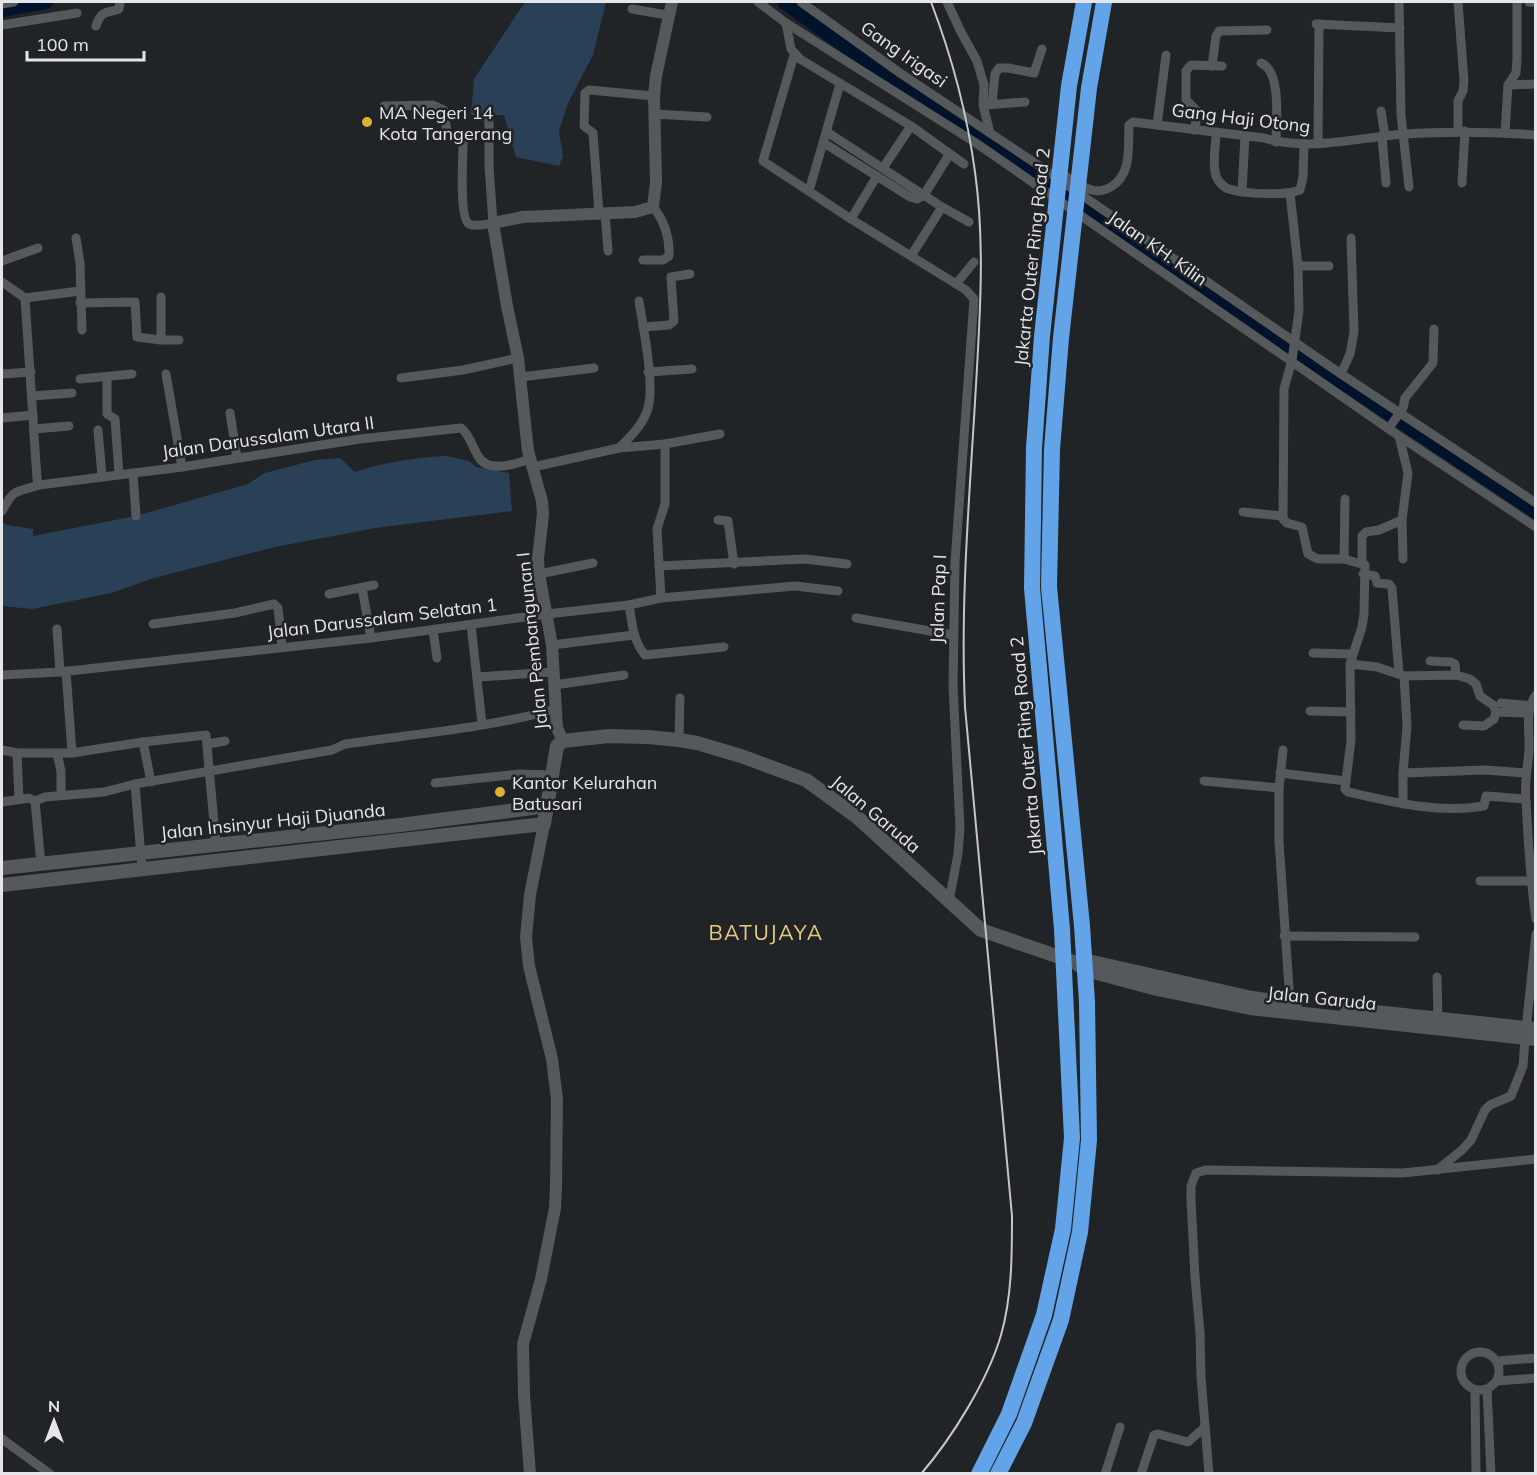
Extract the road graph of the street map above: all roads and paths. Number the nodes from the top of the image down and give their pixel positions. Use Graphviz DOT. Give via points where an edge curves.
graph roads {
  1 [pos="13,2"];
  2 [pos="120,2"];
  3 [pos="672,2"];
  4 [pos="758,2"];
  5 [pos="801,2"];
  6 [pos="947,2"];
  7 [pos="1084,2"];
  8 [pos="1104,2"];
  9 [pos="1399,2"];
  10 [pos="1458,2"];
  11 [pos="1517,2"];
  12 [pos="1529,2"];
  13 [pos="1536,2"];
  14 [pos="2,4"];
  15 [pos="632,9"];
  16 [pos="77,13"];
  17 [pos="667,15"];
  18 [pos="786,22"];
  19 [pos="2,25"];
  20 [pos="96,26"];
  21 [pos="1400,28"];
  22 [pos="1267,30"];
  23 [pos="1042,49"];
  24 [pos="794,55"];
  25 [pos="1166,55"];
  26 [pos="1261,63"];
  27 [pos="1212,66"];
  28 [pos="1222,66"];
  29 [pos="840,84"];
  30 [pos="1536,84"];
  31 [pos="1508,85"];
  32 [pos="654,96"];
  33 [pos="1025,102"];
  34 [pos="987,104"];
  35 [pos="384,106"];
  36 [pos="1381,111"];
  37 [pos="654,114"];
  38 [pos="707,117"];
  39 [pos="489,120"];
  40 [pos="1157,125"];
  41 [pos="911,126"];
  42 [pos="1194,130"];
  43 [pos="1461,131"];
  44 [pos="827,132"];
  45 [pos="990,133"];
  46 [pos="1216,133"];
  47 [pos="1506,133"];
  48 [pos="1403,134"];
  49 [pos="1536,135"];
  50 [pos="1245,136"];
  51 [pos="1384,136"];
  52 [pos="1276,142"];
  53 [pos="824,143"];
  54 [pos="1304,144"];
  55 [pos="1318,144"];
  56 [pos="950,155"];
  57 [pos="964,164"];
  58 [pos="1038,165"];
  59 [pos="880,172"];
  60 [pos="1386,183"];
  61 [pos="1462,183"];
  62 [pos="1409,187"];
  63 [pos="809,191"];
  64 [pos="1242,192"];
  65 [pos="1290,193"];
  66 [pos="924,195"];
  67 [pos="653,207"];
  68 [pos="942,207"];
  69 [pos="602,213"];
  70 [pos="851,219"];
  71 [pos="969,222"];
  72 [pos="493,223"];
  73 [pos="76,238"];
  74 [pos="1352,238"];
  75 [pos="38,248"];
  76 [pos="608,252"];
  77 [pos="910,256"];
  78 [pos="643,260"];
  79 [pos="2,261"];
  80 [pos="974,262"];
  81 [pos="1298,266"];
  82 [pos="1329,266"];
  83 [pos="690,274"];
  84 [pos="2,282"];
  85 [pos="956,284"];
  86 [pos="80,291"];
  87 [pos="161,297"];
  88 [pos="26,298"];
  89 [pos="639,301"];
  90 [pos="80,303"];
  91 [pos="643,327"];
  92 [pos="1434,328"];
  93 [pos="82,330"];
  94 [pos="161,340"];
  95 [pos="179,340"];
  96 [pos="1293,350"];
  97 [pos="518,358"];
  98 [pos="594,368"];
  99 [pos="692,369"];
  100 [pos="31,372"];
  101 [pos="648,372"];
  102 [pos="2,374"];
  103 [pos="132,374"];
  104 [pos="166,374"];
  105 [pos="1341,374"];
  106 [pos="107,377"];
  107 [pos="521,377"];
  108 [pos="401,378"];
  109 [pos="80,379"];
  110 [pos="72,393"];
  111 [pos="32,396"];
  112 [pos="231,413"];
  113 [pos="33,415"];
  114 [pos="2,418"];
  115 [pos="1395,421"];
  116 [pos="69,426"];
  117 [pos="33,429"];
  118 [pos="98,430"];
  119 [pos="720,434"];
  120 [pos="1399,436"];
  121 [pos="665,444"];
  122 [pos="619,448"];
  123 [pos="237,458"];
  124 [pos="531,463"];
  125 [pos="182,467"];
  126 [pos="133,473"];
  127 [pos="120,474"];
  128 [pos="102,476"];
  129 [pos="39,484"];
  130 [pos="1345,499"];
  131 [pos="1536,503"];
  132 [pos="2,511"];
  133 [pos="1243,512"];
  134 [pos="136,516"];
  135 [pos="1282,516"];
  136 [pos="718,520"];
  137 [pos="1402,520"];
  138 [pos="1536,527"];
  139 [pos="1344,559"];
  140 [pos="1403,559"];
  141 [pos="593,564"];
  142 [pos="734,564"];
  143 [pos="847,564"];
  144 [pos="1362,564"];
  145 [pos="659,566"];
  146 [pos="539,574"];
  147 [pos="1364,574"];
  148 [pos="374,585"];
  149 [pos="362,588"];
  150 [pos="838,591"];
  151 [pos="329,594"];
  152 [pos="661,598"];
  153 [pos="629,605"];
  154 [pos="547,614"];
  155 [pos="856,618"];
  156 [pos="153,624"];
  157 [pos="471,624"];
  158 [pos="57,629"];
  159 [pos="433,630"];
  160 [pos="634,635"];
  161 [pos="953,635"];
  162 [pos="371,638"];
  163 [pos="552,645"];
  164 [pos="282,646"];
  165 [pos="724,646"];
  166 [pos="1313,653"];
  167 [pos="436,658"];
  168 [pos="1352,659"];
  169 [pos="1430,661"];
  170 [pos="63,671"];
  171 [pos="553,672"];
  172 [pos="2,675"];
  173 [pos="624,675"];
  174 [pos="1401,675"];
  175 [pos="1456,675"];
  176 [pos="478,677"];
  177 [pos="554,685"];
  178 [pos="1536,695"];
  179 [pos="680,698"];
  180 [pos="1501,703"];
  181 [pos="1531,708"];
  182 [pos="556,710"];
  183 [pos="1310,711"];
  184 [pos="1351,712"];
  185 [pos="1496,712"];
  186 [pos="482,724"];
  187 [pos="1463,725"];
  188 [pos="679,740"];
  189 [pos="225,741"];
  190 [pos="563,741"];
  191 [pos="143,742"];
  192 [pos="208,744"];
  193 [pos="1532,748"];
  194 [pos="2,750"];
  195 [pos="1283,750"];
  196 [pos="17,753"];
  197 [pos="57,753"];
  198 [pos="72,753"];
  199 [pos="211,770"];
  200 [pos="1280,773"];
  201 [pos="1403,773"];
  202 [pos="1526,773"];
  203 [pos="552,775"];
  204 [pos="1204,781"];
  205 [pos="1346,781"];
  206 [pos="151,782"];
  207 [pos="435,783"];
  208 [pos="135,784"];
  209 [pos="1279,788"];
  210 [pos="61,795"];
  211 [pos="19,799"];
  212 [pos="1526,799"];
  213 [pos="35,801"];
  214 [pos="2,802"];
  215 [pos="1403,804"];
  216 [pos="548,806"];
  217 [pos="544,824"];
  218 [pos="216,845"];
  219 [pos="1532,853"];
  220 [pos="141,854"];
  221 [pos="41,864"];
  222 [pos="2,868"];
  223 [pos="142,869"];
  224 [pos="1480,881"];
  225 [pos="1533,881"];
  226 [pos="2,885"];
  227 [pos="949,901"];
  228 [pos="1536,919"];
  229 [pos="1536,934"];
  230 [pos="1284,936"];
  231 [pos="1415,937"];
  232 [pos="1437,977"];
  233 [pos="1534,977"];
  234 [pos="1251,1003"];
  235 [pos="1290,1003"];
  236 [pos="1381,1018"];
  237 [pos="1438,1019"];
  238 [pos="1414,1022"];
  239 [pos="1531,1034"];
  240 [pos="1536,1159"];
  241 [pos="1437,1170"];
  242 [pos="1536,1358"];
  243 [pos="1497,1361"];
  244 [pos="1536,1378"];
  245 [pos="1497,1381"];
  246 [pos="1487,1389"];
  247 [pos="1475,1390"];
  248 [pos="1205,1426"];
  249 [pos="1120,1427"];
  250 [pos="2,1439"];
  251 [pos="50,1473"];
  252 [pos="530,1473"];
  253 [pos="979,1473"];
  254 [pos="998,1473"];
  255 [pos="1105,1473"];
  256 [pos="1141,1473"];
  257 [pos="1209,1473"];
  258 [pos="1476,1473"];
  259 [pos="1491,1473"];
  1 -- 14 [label="street"];
  2 -- 20 [label="street" via="119,9 106,11"];
  3 -- 17 [label="street"];
  4 -- 18 [label="street, Jalan KH. Kilin"];
  5 -- 45 [label="street, Gang Irigasi"];
  6 -- 34 [label="street" via="977,61"];
  7 -- 253 [label="highway, Jakarta Outer Ring Road 2" via="1069,86 1042,336 1034,448 1032,588 1062,929 1072,1138 1063,1229 1044,1315 1010,1414"];
  8 -- 254 [label="highway, Jakarta Outer Ring Road 2" via="1089,88 1061,338 1052,449 1049,587 1082,926 1089,1140 1080,1232 1061,1320 1024,1422"];
  9 -- 21 [label="street"];
  10 -- 43 [label="street" via="1464,81 1458,101"];
  11 -- 31 [label="street" via="1516,73"];
  12 -- 13 [label="street"];
  15 -- 17 [label="street"];
  16 -- 19 [label="street"];
  17 -- 32 [label="street"];
  18 -- 24 [label="street"];
  18 -- 96 [label="street, Jalan KH. Kilin"];
  21 -- 48 [label="street"];
  21 -- 55 [label="street" via="1317,24"];
  22 -- 27 [label="street" via="1219,31"];
  23 -- 34 [label="street" via="1034,73 999,68"];
  24 -- 29 [label="street"];
  24 -- 63 [label="street" via="763,161"];
  25 -- 40 [label="street"];
  26 -- 52 [label="street" via="1267,66 1276,85"];
  27 -- 28 [label="street"];
  27 -- 42 [label="street" via="1191,65 1186,71 1185,98 1198,112"];
  29 -- 41 [label="street"];
  29 -- 44 [label="street"];
  30 -- 31 [label="street"];
  31 -- 47 [label="street"];
  32 -- 37 [label="street"];
  32 -- 69 [label="street" via="589,90 585,93 584,126 592,133"];
  33 -- 34 [label="street"];
  34 -- 45 [label="street"];
  35 -- 72 [label="street" via="442,108 447,133 463,143 465,220 474,225"];
  36 -- 51 [label="street"];
  37 -- 38 [label="street"];
  37 -- 67 [label="street"];
  39 -- 72 [label="street"];
  40 -- 42 [label="street, Gang Haji Otong"];
  40 -- 58 [label="street, Gang Haji Otong" via="1129,123 1128,164 1117,183 1107,189 1091,190 1046,165"];
  41 -- 56 [label="street"];
  41 -- 59 [label="street"];
  42 -- 46 [label="street, Gang Haji Otong"];
  43 -- 47 [label="street, Gang Haji Otong"];
  43 -- 48 [label="street, Gang Haji Otong"];
  43 -- 61 [label="street"];
  44 -- 53 [label="street"];
  44 -- 59 [label="street"];
  45 -- 58 [label="street, Jalan KH. Kilin"];
  46 -- 50 [label="street, Gang Haji Otong"];
  46 -- 64 [label="street" via="1217,179 1226,189"];
  47 -- 49 [label="street, Gang Haji Otong"];
  48 -- 51 [label="street, Gang Haji Otong"];
  48 -- 62 [label="street"];
  50 -- 52 [label="street, Gang Haji Otong"];
  50 -- 64 [label="street"];
  51 -- 55 [label="street, Gang Haji Otong"];
  51 -- 60 [label="street"];
  52 -- 54 [label="street, Gang Haji Otong"];
  53 -- 59 [label="street"];
  53 -- 63 [label="street"];
  54 -- 55 [label="street, Gang Haji Otong"];
  54 -- 65 [label="street" via="1302,184 1300,190"];
  56 -- 57 [label="street"];
  56 -- 66 [label="street"];
  58 -- 96 [label="street, Jalan KH. Kilin"];
  59 -- 66 [label="street"];
  59 -- 70 [label="street"];
  63 -- 70 [label="street"];
  64 -- 65 [label="street"];
  65 -- 81 [label="street"];
  66 -- 68 [label="street"];
  67 -- 69 [label="street"];
  67 -- 78 [label="street" via="666,230 669,256 663,260"];
  68 -- 71 [label="street"];
  68 -- 77 [label="street"];
  69 -- 72 [label="street" via="523,217"];
  69 -- 76 [label="street"];
  70 -- 77 [label="street"];
  72 -- 97 [label="street, Jalan Pembangunan I"];
  73 -- 86 [label="street"];
  74 -- 105 [label="street" via="1354,332"];
  75 -- 79 [label="street"];
  77 -- 85 [label="street"];
  80 -- 85 [label="street"];
  81 -- 82 [label="street"];
  81 -- 96 [label="street" via="1299,311"];
  83 -- 91 [label="street" via="671,277 674,321"];
  84 -- 88 [label="street"];
  85 -- 161 [label="street, Jalan Pap I" via="974,299"];
  86 -- 88 [label="street"];
  86 -- 90 [label="street"];
  87 -- 94 [label="street"];
  88 -- 100 [label="street"];
  89 -- 91 [label="street"];
  90 -- 93 [label="street"];
  90 -- 94 [label="street" via="135,302 137,337"];
  91 -- 101 [label="street"];
  92 -- 115 [label="street" via="1433,363 1405,398"];
  94 -- 95 [label="street"];
  96 -- 105 [label="street, Jalan KH. Kilin"];
  96 -- 115 [label="street, Jalan KH. Kilin"];
  96 -- 135 [label="street" via="1284,388"];
  97 -- 107 [label="street, Jalan Pembangunan I"];
  97 -- 108 [label="street"];
  98 -- 107 [label="street"];
  99 -- 101 [label="street"];
  100 -- 102 [label="street"];
  100 -- 111 [label="street"];
  101 -- 122 [label="street" via="648,409 643,421"];
  103 -- 106 [label="street"];
  104 -- 125 [label="street"];
  105 -- 115 [label="street, Jalan KH. Kilin"];
  106 -- 109 [label="street"];
  106 -- 127 [label="street" via="107,414 115,419"];
  107 -- 124 [label="street, Jalan Pembangunan I"];
  110 -- 111 [label="street"];
  111 -- 113 [label="street"];
  112 -- 123 [label="street"];
  113 -- 114 [label="street"];
  113 -- 117 [label="street"];
  115 -- 120 [label="street, Jalan KH. Kilin"];
  115 -- 131 [label="street, Jalan KH. Kilin"];
  116 -- 117 [label="street"];
  117 -- 129 [label="street"];
  118 -- 128 [label="street"];
  119 -- 121 [label="street"];
  120 -- 137 [label="street" via="1408,473"];
  120 -- 138 [label="street, Jalan KH. Kilin"];
  121 -- 122 [label="street"];
  121 -- 145 [label="street" via="664,504 657,529"];
  122 -- 124 [label="street"];
  123 -- 124 [label="street, Jalan Darussalam Utara II" via="461,428 479,459 489,465"];
  123 -- 125 [label="street, Jalan Darussalam Utara II"];
  124 -- 146 [label="street, Jalan Pembangunan I" via="543,514"];
  125 -- 126 [label="street, Jalan Darussalam Utara II"];
  126 -- 127 [label="street, Jalan Darussalam Utara II"];
  126 -- 134 [label="street"];
  127 -- 128 [label="street, Jalan Darussalam Utara II"];
  128 -- 129 [label="street, Jalan Darussalam Utara II"];
  129 -- 132 [label="street, Jalan Darussalam Utara II" via="17,489"];
  130 -- 139 [label="street"];
  133 -- 135 [label="street"];
  135 -- 139 [label="street" via="1287,523 1302,527 1308,554 1318,559"];
  136 -- 142 [label="street" via="728,521"];
  137 -- 140 [label="street"];
  137 -- 144 [label="street" via="1362,536"];
  139 -- 144 [label="street"];
  141 -- 146 [label="street"];
  142 -- 143 [label="street" via="805,559"];
  142 -- 145 [label="street"];
  144 -- 147 [label="street"];
  145 -- 152 [label="street"];
  146 -- 154 [label="street, Jalan Pembangunan I"];
  147 -- 168 [label="street" via="1364,614"];
  147 -- 174 [label="street" via="1371,574 1377,584 1389,584 1392,588"];
  148 -- 149 [label="street"];
  149 -- 151 [label="street"];
  149 -- 162 [label="street"];
  150 -- 152 [label="street, Jalan Darussalam Selatan 1" via="795,586"];
  152 -- 153 [label="street, Jalan Darussalam Selatan 1"];
  153 -- 154 [label="street, Jalan Darussalam Selatan 1"];
  153 -- 160 [label="street"];
  154 -- 157 [label="street, Jalan Darussalam Selatan 1"];
  154 -- 163 [label="street, Jalan Pembangunan I"];
  155 -- 161 [label="street"];
  156 -- 164 [label="street" via="274,604 278,608"];
  157 -- 159 [label="street, Jalan Darussalam Selatan 1"];
  157 -- 176 [label="street"];
  158 -- 170 [label="street"];
  159 -- 162 [label="street, Jalan Darussalam Selatan 1"];
  159 -- 167 [label="street"];
  160 -- 163 [label="street"];
  160 -- 165 [label="street" via="645,655"];
  161 -- 227 [label="street, Jalan Pap I" via="960,828"];
  162 -- 164 [label="street, Jalan Darussalam Selatan 1"];
  163 -- 171 [label="street, Jalan Pembangunan I"];
  164 -- 170 [label="street, Jalan Darussalam Selatan 1"];
  166 -- 168 [label="street"];
  168 -- 174 [label="street"];
  168 -- 184 [label="street"];
  169 -- 175 [label="street" via="1455,664"];
  170 -- 172 [label="street, Jalan Darussalam Selatan 1"];
  170 -- 198 [label="street"];
  171 -- 176 [label="street"];
  171 -- 177 [label="street, Jalan Pembangunan I"];
  173 -- 177 [label="street"];
  174 -- 175 [label="street"];
  174 -- 201 [label="street" via="1407,726"];
  175 -- 185 [label="street" via="1476,684 1480,696"];
  176 -- 186 [label="street"];
  177 -- 182 [label="street, Jalan Pembangunan I"];
  178 -- 181 [label="street"];
  179 -- 188 [label="street"];
  180 -- 181 [label="street"];
  181 -- 185 [label="street"];
  181 -- 193 [label="street"];
  182 -- 186 [label="street"];
  182 -- 190 [label="street, Jalan Pembangunan I"];
  183 -- 184 [label="street"];
  184 -- 205 [label="street"];
  185 -- 187 [label="street" via="1484,726"];
  186 -- 199 [label="street" via="345,744 332,750"];
  188 -- 190 [label="main road, Jalan Garuda" via="609,736"];
  188 -- 227 [label="main road, Jalan Garuda" via="741,756 806,780 857,817"];
  189 -- 192 [label="street"];
  190 -- 203 [label="main road, Jalan Pembangunan I" via="557,746"];
  191 -- 192 [label="street" via="203,735 207,736"];
  191 -- 198 [label="street"];
  191 -- 206 [label="street"];
  192 -- 199 [label="street"];
  193 -- 202 [label="street"];
  194 -- 196 [label="street"];
  195 -- 200 [label="street"];
  196 -- 197 [label="street"];
  196 -- 211 [label="street"];
  197 -- 198 [label="street"];
  197 -- 210 [label="street"];
  199 -- 206 [label="street"];
  199 -- 218 [label="street"];
  200 -- 205 [label="street"];
  200 -- 209 [label="street"];
  201 -- 202 [label="street"];
  201 -- 215 [label="street"];
  202 -- 212 [label="street"];
  203 -- 207 [label="street" via="519,774"];
  203 -- 216 [label="main road, Jalan Pembangunan I"];
  204 -- 209 [label="street"];
  205 -- 215 [label="street" via="1348,792"];
  206 -- 208 [label="street"];
  208 -- 210 [label="street" via="104,792"];
  208 -- 220 [label="street"];
  209 -- 230 [label="street"];
  210 -- 213 [label="street"];
  211 -- 213 [label="street"];
  211 -- 214 [label="street"];
  212 -- 215 [label="street" via="1486,796 1484,806 1467,809"];
  212 -- 219 [label="street"];
  213 -- 221 [label="street"];
  216 -- 217 [label="main road, Jalan Pembangunan I"];
  216 -- 218 [label="main road, Jalan Insinyur Haji Djuanda"];
  217 -- 223 [label="main road, Jalan Insinyur Haji Djuanda"];
  217 -- 252 [label="street, Jalan Pembangunan I" via="526,937 557,1099 556,1187 541,1279 524,1344"];
  218 -- 220 [label="main road, Jalan Insinyur Haji Djuanda"];
  219 -- 225 [label="street"];
  220 -- 221 [label="main road, Jalan Insinyur Haji Djuanda"];
  220 -- 223 [label="street"];
  221 -- 222 [label="main road, Jalan Insinyur Haji Djuanda"];
  223 -- 226 [label="main road, Jalan Insinyur Haji Djuanda"];
  224 -- 225 [label="street"];
  225 -- 228 [label="street"];
  227 -- 234 [label="main road, Jalan Garuda" via="981,930 1074,962 1088,961 1158,983"];
  229 -- 233 [label="street"];
  230 -- 231 [label="street"];
  230 -- 235 [label="street"];
  232 -- 237 [label="street"];
  233 -- 239 [label="street"];
  234 -- 235 [label="main road, Jalan Garuda"];
  234 -- 236 [label="main road, Jalan Garuda"];
  235 -- 236 [label="main road, Jalan Garuda"];
  236 -- 238 [label="main road, Jalan Garuda"];
  237 -- 238 [label="main road, Jalan Garuda"];
  237 -- 239 [label="main road, Jalan Garuda"];
  238 -- 239 [label="main road, Jalan Garuda"];
  239 -- 241 [label="street" via="1511,1096 1490,1105 1471,1140"];
  240 -- 241 [label="street"];
  241 -- 248 [label="street" via="1196,1173 1191,1200"];
  242 -- 243 [label="street"];
  243 -- 245 [label="street"];
  243 -- 247 [label="street" via="1486,1353 1475,1352 1462,1362 1462,1379"];
  244 -- 245 [label="street"];
  245 -- 246 [label="street"];
  246 -- 247 [label="street"];
  246 -- 259 [label="street"];
  247 -- 258 [label="street"];
  248 -- 256 [label="street" via="1188,1442 1154,1435"];
  248 -- 257 [label="street"];
  249 -- 255 [label="street"];
  250 -- 251 [label="street"];
}
